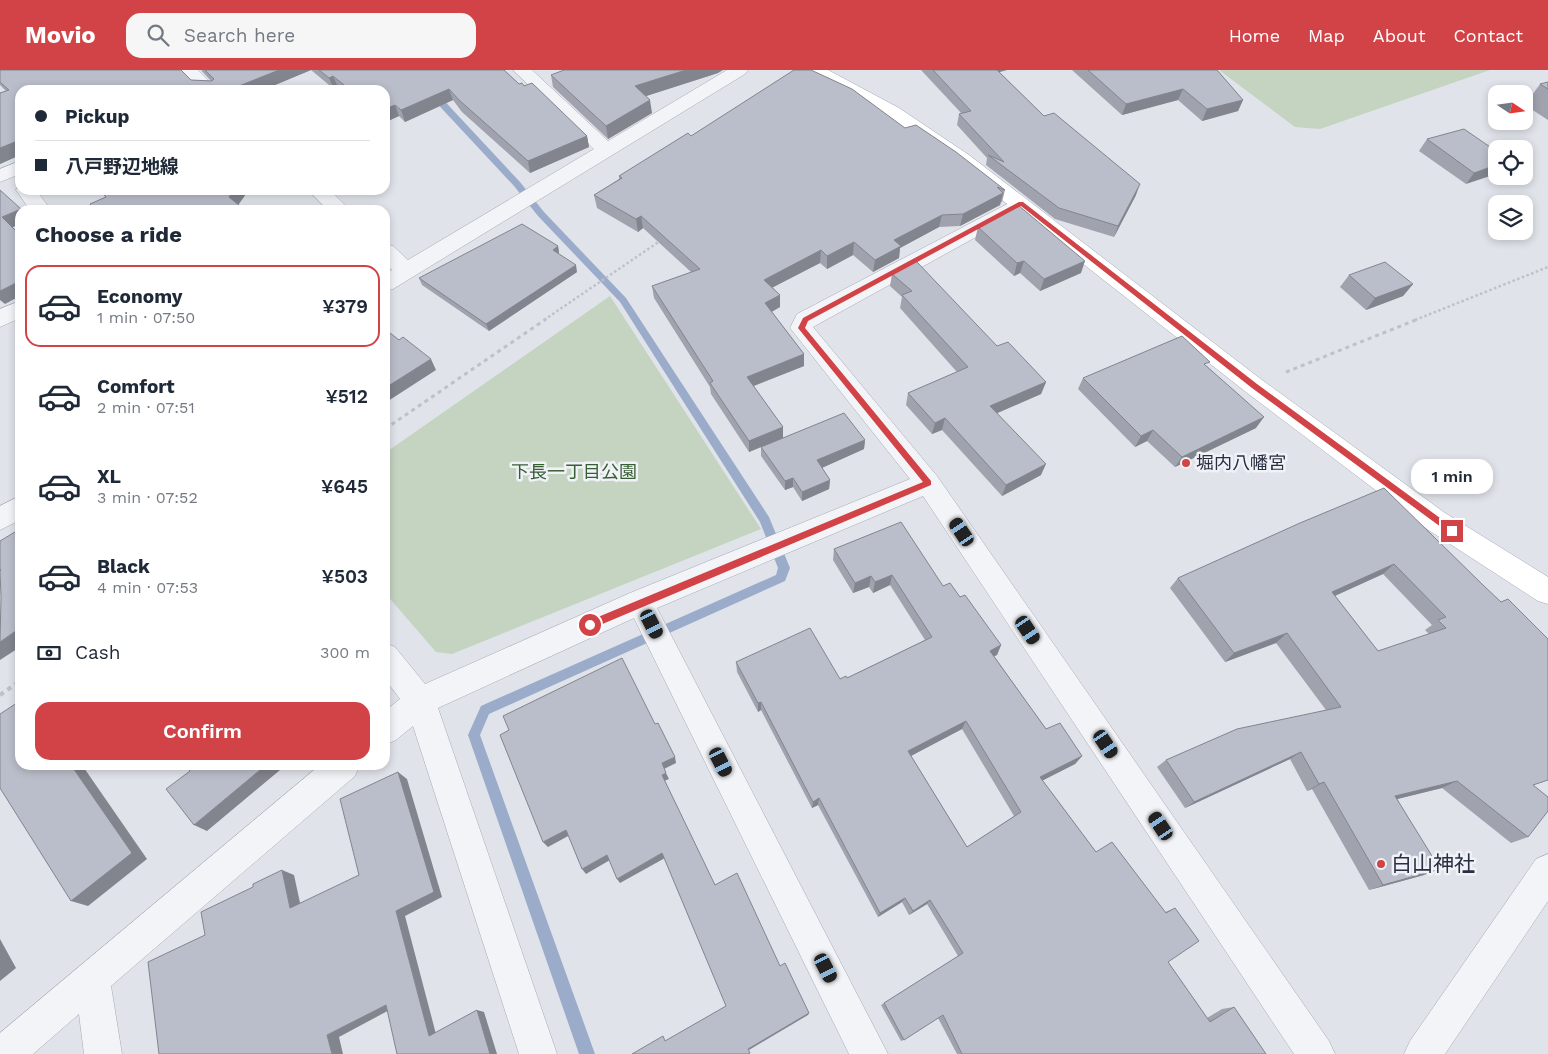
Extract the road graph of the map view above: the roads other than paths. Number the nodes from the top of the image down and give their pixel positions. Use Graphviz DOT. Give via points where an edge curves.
graph roads {
  1 [pos="188,70"];
  2 [pos="522,70"];
  3 [pos="739,70"];
  4 [pos="815,70"];
  5 [pos="200,85"];
  6 [pos="606,150"];
  7 [pos="324,195"];
  8 [pos="1021,204"];
  9 [pos="334,205"];
  10 [pos="390,256"];
  11 [pos="406,271"];
  12 [pos="390,281"];
  13 [pos="15,312"];
  14 [pos="0,319"];
  15 [pos="928,483"];
  16 [pos="15,510"];
  17 [pos="0,519"];
  18 [pos="1548,592"];
  19 [pos="640,602"];
  20 [pos="390,662"];
  21 [pos="420,701"];
  22 [pos="390,726"];
  23 [pos="338,770"];
  24 [pos="1548,871"];
  25 [pos="92,978"];
  26 [pos="4,1054"];
  27 [pos="103,1054"];
  28 [pos="538,1054"];
  29 [pos="869,1054"];
  30 [pos="1316,1054"];
  31 [pos="1423,1054"];
  1 -- 5 [label="street"];
  2 -- 6 [label="street"];
  3 -- 6 [label="street"];
  4 -- 8 [label="main road" via="892,112"];
  6 -- 11 [label="street"];
  7 -- 9 [label="street"];
  8 -- 15 [label="street" via="805,320 801,328"];
  8 -- 18 [label="main road" via="1254,386 1436,521"];
  10 -- 11 [label="street"];
  11 -- 12 [label="street"];
  13 -- 14 [label="street"];
  15 -- 19 [label="street"];
  15 -- 30 [label="street"];
  16 -- 17 [label="street"];
  19 -- 21 [label="street"];
  19 -- 29 [label="street"];
  20 -- 21 [label="street"];
  21 -- 22 [label="street"];
  21 -- 28 [label="street"];
  23 -- 25 [label="street"];
  24 -- 31 [label="street"];
  25 -- 26 [label="street"];
  25 -- 27 [label="street"];
}
